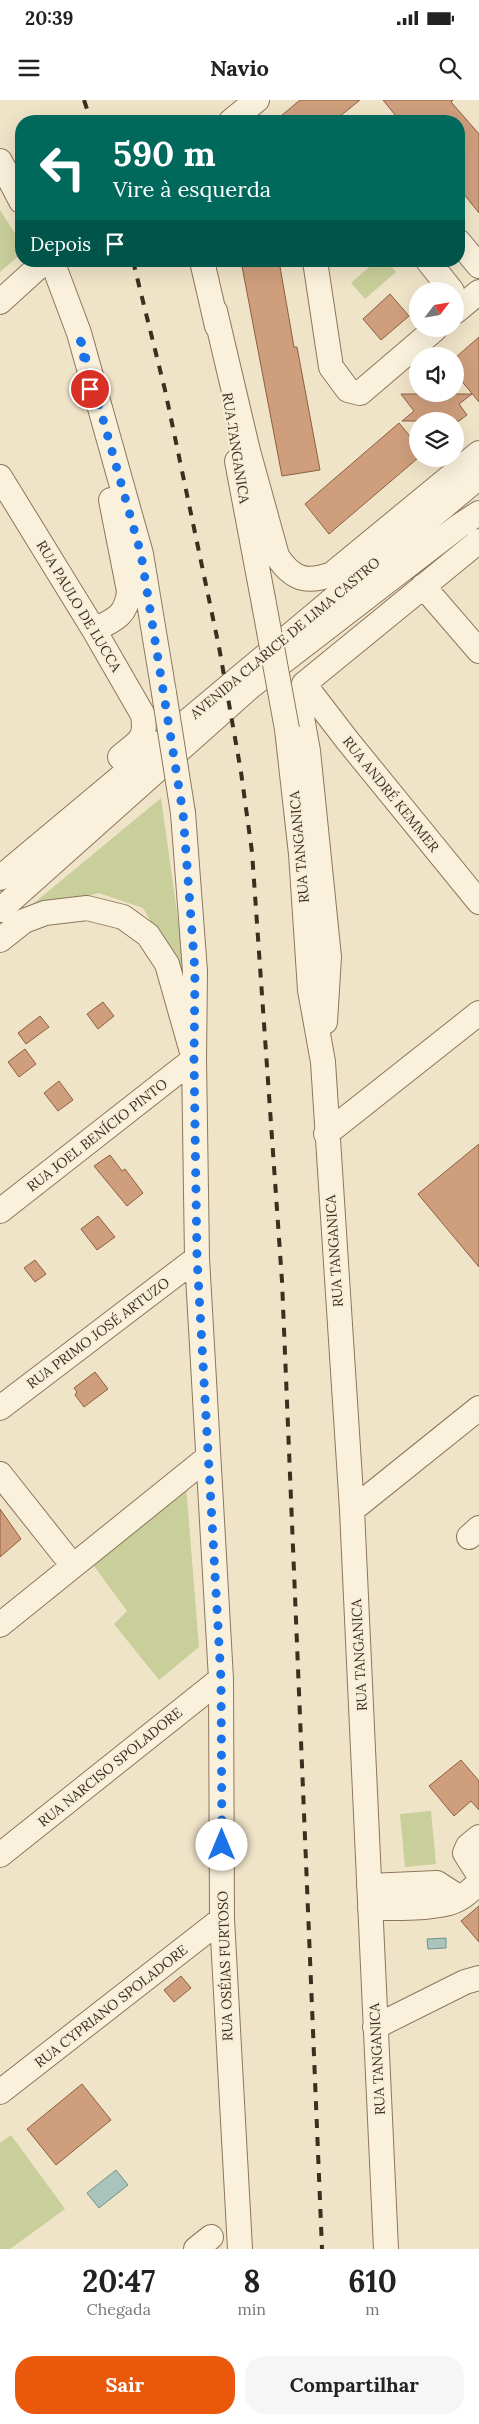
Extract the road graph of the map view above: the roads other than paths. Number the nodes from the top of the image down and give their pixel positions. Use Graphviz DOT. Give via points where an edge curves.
graph roads {
  1 [pos="0,161"];
  2 [pos="15,190"];
  3 [pos="465,249"];
  4 [pos="479,266"];
  5 [pos="38,267"];
  6 [pos="54,267"];
  7 [pos="204,267"];
  8 [pos="317,267"];
  9 [pos="433,267"];
  10 [pos="446,282"];
  11 [pos="0,302"];
  12 [pos="215,311"];
  13 [pos="79,334"];
  14 [pos="425,338"];
  15 [pos="479,453"];
  16 [pos="0,477"];
  17 [pos="479,477"];
  18 [pos="479,513"];
  19 [pos="479,540"];
  20 [pos="423,586"];
  21 [pos="94,630"];
  22 [pos="479,651"];
  23 [pos="304,684"];
  24 [pos="347,740"];
  25 [pos="308,750"];
  26 [pos="0,857"];
  27 [pos="0,878"];
  28 [pos="479,902"];
  29 [pos="6,904"];
  30 [pos="0,940"];
  31 [pos="479,1013"];
  32 [pos="194,1059"];
  33 [pos="323,1062"];
  34 [pos="326,1134"];
  35 [pos="0,1211"];
  36 [pos="197,1258"];
  37 [pos="0,1408"];
  38 [pos="479,1408"];
  39 [pos="207,1458"];
  40 [pos="0,1474"];
  41 [pos="352,1510"];
  42 [pos="73,1566"];
  43 [pos="0,1625"];
  44 [pos="221,1679"];
  45 [pos="479,1837"];
  46 [pos="0,1856"];
  47 [pos="479,1875"];
  48 [pos="479,1884"];
  49 [pos="370,1897"];
  50 [pos="222,1919"];
  51 [pos="479,1978"];
  52 [pos="375,2027"];
  53 [pos="0,2092"];
  54 [pos="240,2249"];
  55 [pos="386,2249"];
  1 -- 2 [label="street"];
  3 -- 4 [label="street"];
  5 -- 11 [label="street"];
  6 -- 13 [label="street, RUA OSÉIAS FURTOSO"];
  7 -- 12 [label="street, RUA TANGANICA"];
  8 -- 14 [label="street" via="331,367 348,390 360,392"];
  9 -- 10 [label="street"];
  12 -- 15 [label="street" via="277,556 286,570 299,578 319,579 332,574"];
  12 -- 33 [label="street, RUA TANGANICA, bridge" via="238,472 287,729 301,854 310,990"];
  13 -- 21 [label="street" via="129,591 127,606 120,615"];
  13 -- 32 [label="street, RUA OSÉIAS FURTOSO, bridge" via="141,554 164,693 183,813 195,971"];
  16 -- 21 [label="street, RUA PAULO DE LUCCA"];
  17 -- 27 [label="street, AVENIDA CLARICE DE LIMA CASTRO"];
  18 -- 29 [label="street, AVENIDA CLARICE DE LIMA CASTRO" via="250,687"];
  19 -- 20 [label="street"];
  20 -- 22 [label="street"];
  20 -- 23 [label="street"];
  21 -- 26 [label="street, RUA PAULO DE LUCCA" via="142,715 145,730 142,739"];
  23 -- 24 [label="street, RUA ANDRÉ KEMMER"];
  23 -- 25 [label="street" via="299,702"];
  24 -- 25 [label="street" via="329,736"];
  24 -- 28 [label="street, RUA ANDRÉ KEMMER"];
  25 -- 33 [label="street" via="329,957"];
  30 -- 32 [label="street" via="24,920 45,913 87,908 123,917 148,935 167,964"];
  31 -- 34 [label="street"];
  32 -- 35 [label="street, RUA JOEL BENÍCIO PINTO"];
  32 -- 36 [label="street, RUA OSÉIAS FURTOSO"];
  33 -- 34 [label="street, RUA TANGANICA"];
  34 -- 41 [label="street, RUA TANGANICA"];
  36 -- 37 [label="street, RUA PRIMO JOSÉ ARTUZO"];
  36 -- 39 [label="street, RUA OSÉIAS FURTOSO"];
  38 -- 41 [label="street"];
  39 -- 42 [label="street"];
  39 -- 44 [label="street, RUA OSÉIAS FURTOSO"];
  40 -- 42 [label="street"];
  41 -- 49 [label="street, RUA TANGANICA"];
  42 -- 43 [label="street"];
  44 -- 46 [label="street, RUA NARCISO SPOLADORE"];
  44 -- 50 [label="street, RUA OSÉIAS FURTOSO"];
  45 -- 47 [label="street" via="465,1853"];
  48 -- 49 [label="street" via="450,1903 406,1908"];
  49 -- 52 [label="street, RUA TANGANICA"];
  50 -- 53 [label="street, RUA CYPRIANO SPOLADORE"];
  50 -- 54 [label="street, RUA OSÉIAS FURTOSO"];
  51 -- 52 [label="street" via="464,1982"];
  52 -- 55 [label="street, RUA TANGANICA"];
}
